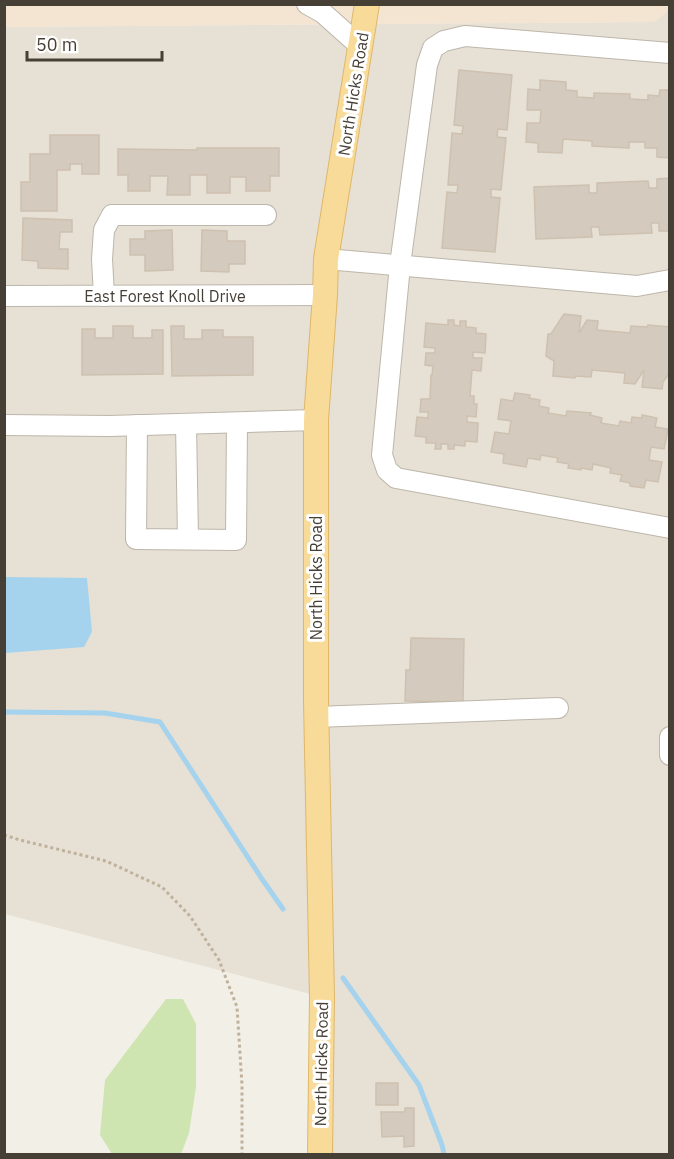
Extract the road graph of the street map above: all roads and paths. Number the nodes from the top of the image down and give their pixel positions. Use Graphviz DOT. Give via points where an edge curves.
graph roads {
  1 [pos="308,4"];
  2 [pos="367,4"];
  3 [pos="360,46"];
  4 [pos="669,53"];
  5 [pos="266,215"];
  6 [pos="326,259"];
  7 [pos="400,265"];
  8 [pos="669,280"];
  9 [pos="325,295"];
  10 [pos="4,296"];
  11 [pos="104,296"];
  12 [pos="316,420"];
  13 [pos="237,423"];
  14 [pos="186,424"];
  15 [pos="4,425"];
  16 [pos="137,425"];
  17 [pos="669,528"];
  18 [pos="188,539"];
  19 [pos="558,708"];
  20 [pos="316,717"];
  21 [pos="669,737"];
  22 [pos="669,755"];
  23 [pos="4,835"];
  24 [pos="242,1155"];
  25 [pos="320,1155"];
  1 -- 3 [label="street"];
  2 -- 3 [label="main road, North Hicks Road"];
  3 -- 6 [label="main road, North Hicks Road"];
  4 -- 7 [label="street" via="465,36 433,48 427,65"];
  5 -- 11 [label="street" via="112,215 104,230"];
  6 -- 7 [label="street"];
  6 -- 9 [label="main road, North Hicks Road"];
  7 -- 8 [label="street" via="638,286"];
  7 -- 17 [label="street" via="382,455 387,470 396,478"];
  9 -- 11 [label="street, East Forest Knoll Drive"];
  9 -- 12 [label="main road, North Hicks Road"];
  10 -- 11 [label="street, East Forest Knoll Drive"];
  12 -- 13 [label="street"];
  12 -- 20 [label="main road, North Hicks Road"];
  13 -- 14 [label="street"];
  13 -- 18 [label="street" via="236,540"];
  14 -- 16 [label="street"];
  14 -- 18 [label="street"];
  15 -- 16 [label="street"];
  16 -- 18 [label="street" via="136,538"];
  19 -- 20 [label="street"];
  20 -- 25 [label="main road, North Hicks Road" via="322,997"];
  21 -- 22 [label="street"];
  23 -- 24 [label="path" via="106,861 162,887 190,916 219,960 237,1007"];
}
